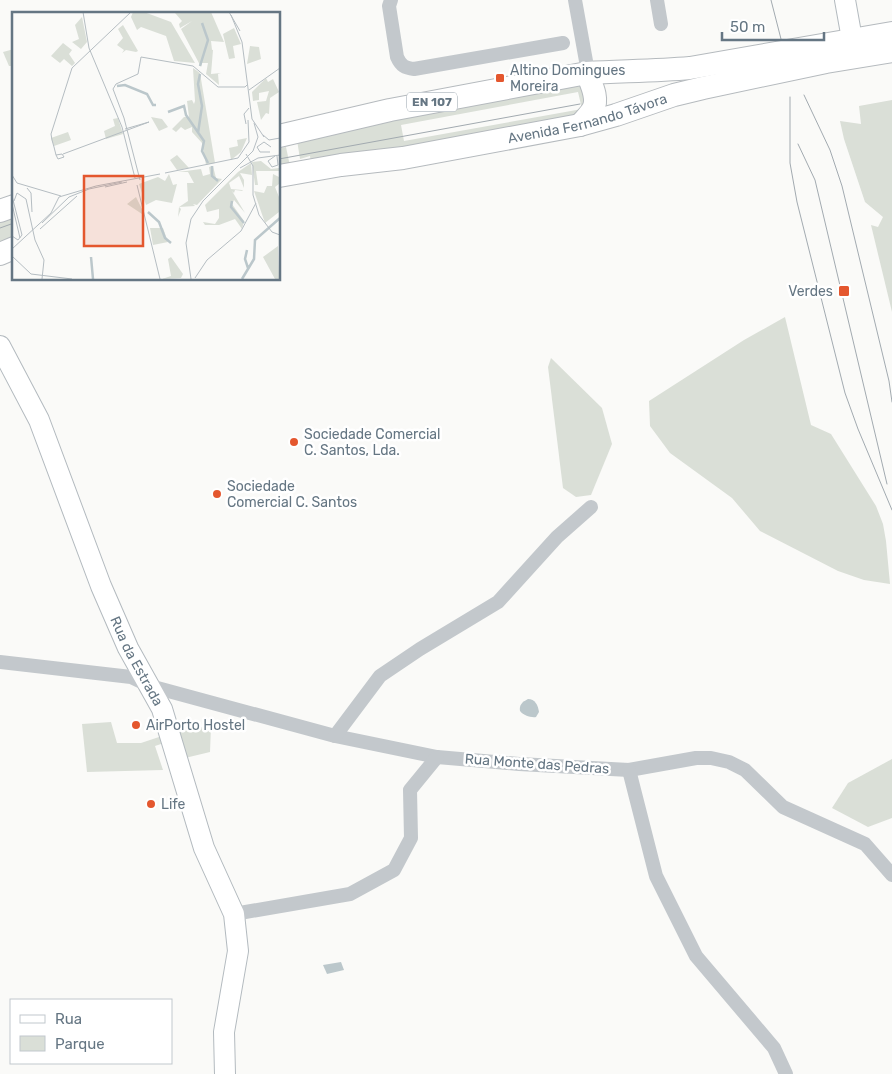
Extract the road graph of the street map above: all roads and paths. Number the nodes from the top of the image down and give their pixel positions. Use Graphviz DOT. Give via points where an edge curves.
graph roads {
  1 [pos="391,0"];
  2 [pos="575,0"];
  3 [pos="657,0"];
  4 [pos="845,0"];
  5 [pos="662,24"];
  6 [pos="892,33"];
  7 [pos="563,43"];
  8 [pos="853,48"];
  9 [pos="892,51"];
  10 [pos="587,74"];
  11 [pos="580,125"];
  12 [pos="280,136"];
  13 [pos="280,176"];
  14 [pos="12,207"];
  15 [pos="0,211"];
  16 [pos="12,249"];
  17 [pos="0,254"];
  18 [pos="0,346"];
  19 [pos="591,507"];
  20 [pos="0,662"];
  21 [pos="150,686"];
  22 [pos="336,736"];
  23 [pos="437,757"];
  24 [pos="629,770"];
  25 [pos="892,875"];
  26 [pos="234,914"];
  27 [pos="225,1074"];
  28 [pos="786,1074"];
  1 -- 7 [label="street" via="389,6 398,57 406,68"];
  2 -- 10 [label="street"];
  3 -- 5 [label="street"];
  4 -- 8 [label="street"];
  6 -- 8 [label="main road, Avenida Fernando Távora / EN 107"];
  8 -- 9 [label="main road, Avenida Fernando Távora / EN 107"];
  8 -- 10 [label="main road, Avenida Fernando Távora / EN 107" via="690,68"];
  8 -- 11 [label="main road, Avenida Fernando Távora / EN 107" via="826,62 674,95"];
  10 -- 11 [label="main road" via="595,104"];
  10 -- 12 [label="main road, Avenida Fernando Távora / EN 107" via="390,110"];
  11 -- 13 [label="main road, Avenida Fernando Távora / EN 107" via="403,158"];
  14 -- 15 [label="main road"];
  16 -- 17 [label="main road"];
  18 -- 21 [label="street, Rua da Estrada" via="38,420 101,586 128,648"];
  19 -- 22 [label="street" via="557,537 498,602 380,676"];
  20 -- 21 [label="street, Rua Monte das Pedras" via="131,677"];
  21 -- 22 [label="street, Rua Monte das Pedras"];
  21 -- 26 [label="street, Rua da Estrada" via="162,709 204,848"];
  22 -- 23 [label="street, Rua Monte das Pedras"];
  23 -- 24 [label="street, Rua Monte das Pedras"];
  23 -- 26 [label="street" via="410,790 410,838 394,870 350,894"];
  24 -- 25 [label="street, Rua Monte das Pedras" via="696,758 729,762 746,770 784,807 865,844"];
  24 -- 28 [label="street" via="656,876 696,956 774,1048"];
  26 -- 27 [label="street, Rua da Estrada" via="238,951 224,1032"];
}
